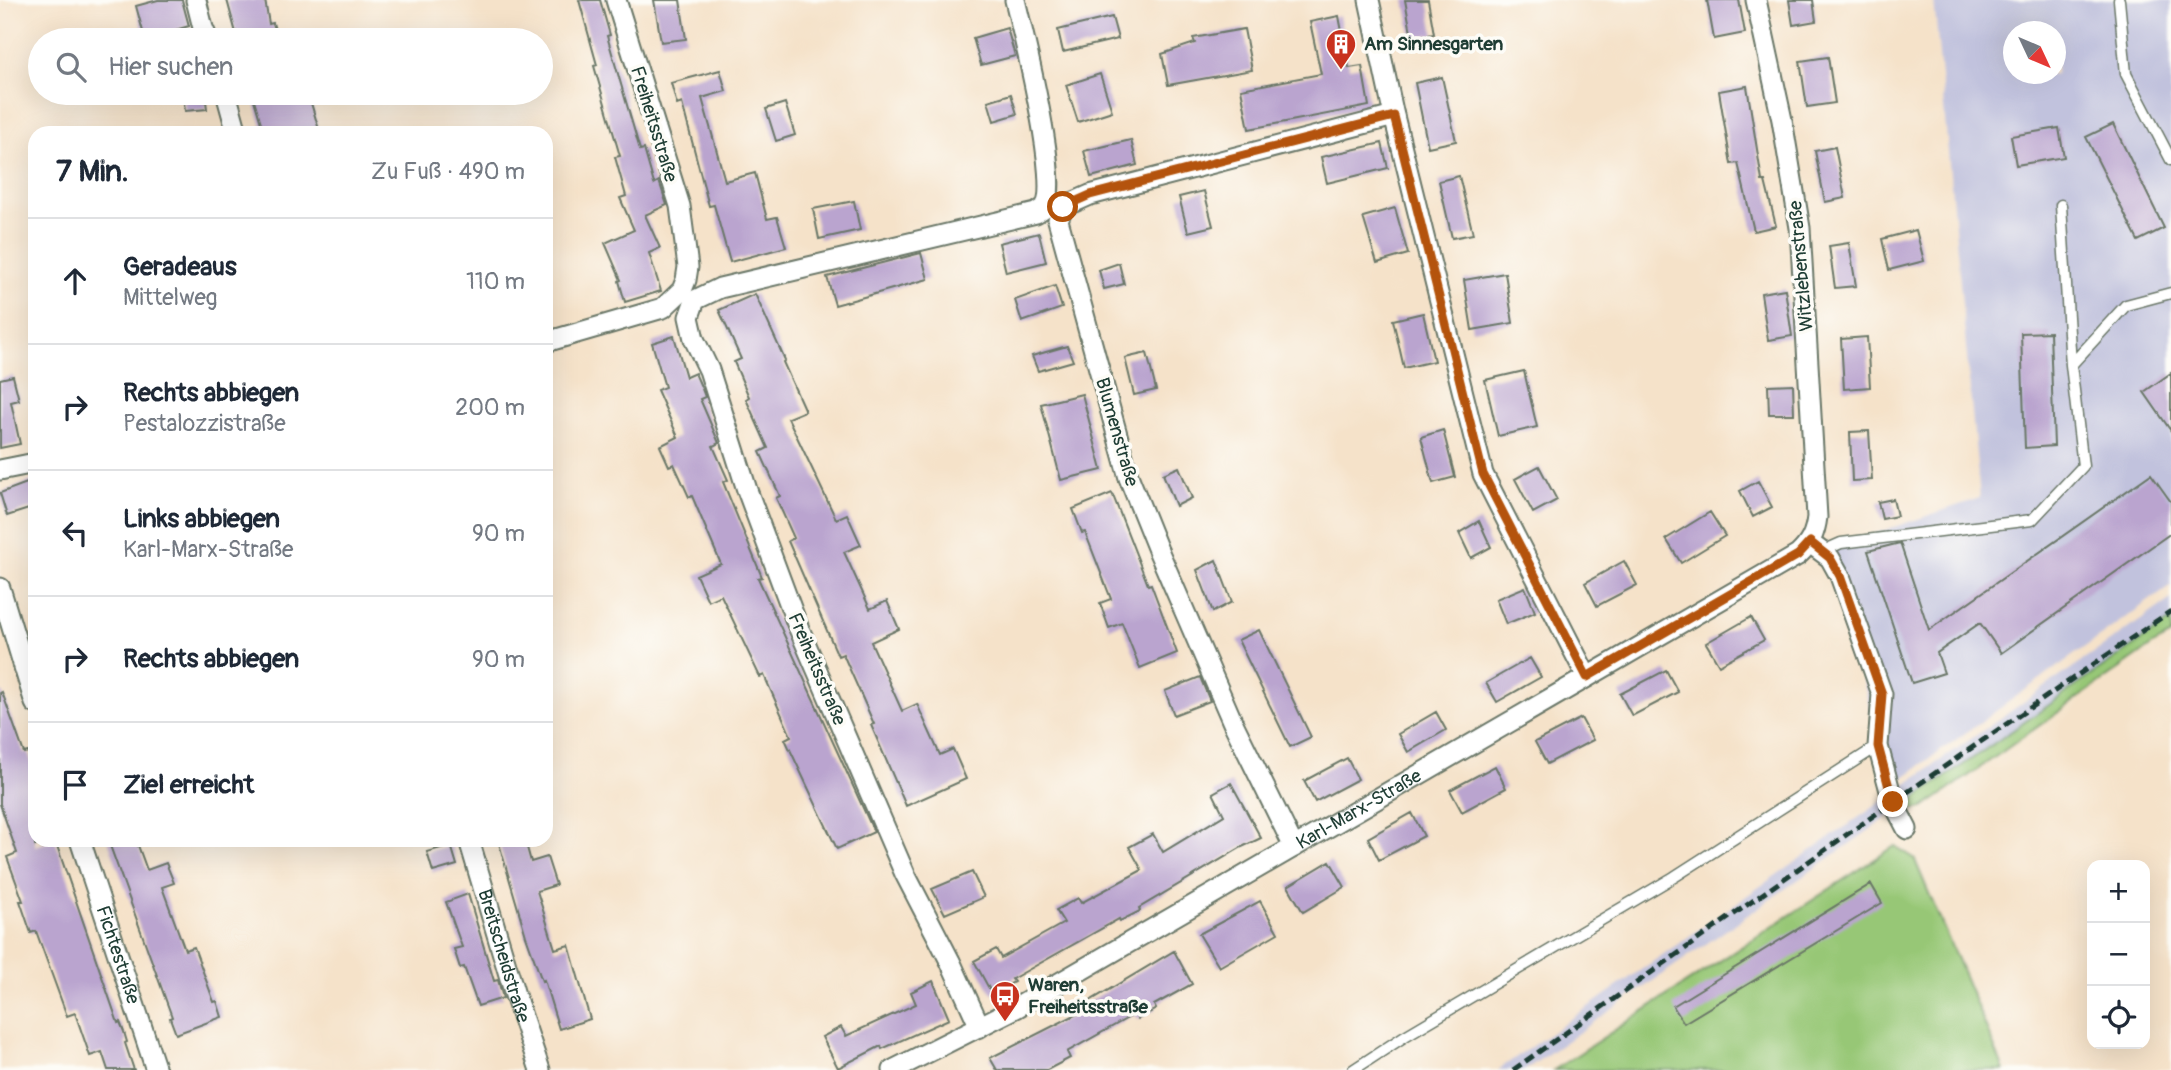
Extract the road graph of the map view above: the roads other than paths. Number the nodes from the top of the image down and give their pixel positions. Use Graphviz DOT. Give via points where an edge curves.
graph roads {
  1 [pos="197,0"];
  2 [pos="616,0"];
  3 [pos="1015,0"];
  4 [pos="1369,0"];
  5 [pos="1756,0"];
  6 [pos="2119,0"];
  7 [pos="203,28"];
  8 [pos="229,105"];
  9 [pos="1394,116"];
  10 [pos="235,126"];
  11 [pos="2171,160"];
  12 [pos="2061,205"];
  13 [pos="1055,206"];
  14 [pos="2171,293"];
  15 [pos="688,295"];
  16 [pos="553,340"];
  17 [pos="2071,365"];
  18 [pos="28,464"];
  19 [pos="0,470"];
  20 [pos="1815,543"];
  21 [pos="0,588"];
  22 [pos="1587,677"];
  23 [pos="28,679"];
  24 [pos="1878,746"];
  25 [pos="1907,829"];
  26 [pos="82,847"];
  27 [pos="471,847"];
  28 [pos="1294,847"];
  29 [pos="980,1027"];
  30 [pos="156,1070"];
  31 [pos="540,1070"];
  32 [pos="893,1070"];
  33 [pos="1353,1070"];
  1 -- 7 [label="street"];
  2 -- 15 [label="street, Freiheitsstraße" via="680,206"];
  3 -- 13 [label="street, Blumenstraße"];
  4 -- 9 [label="street"];
  5 -- 20 [label="street, Witzlebenstraße" via="1769,37 1800,228"];
  6 -- 11 [label="lane" via="2126,74"];
  8 -- 10 [label="street"];
  9 -- 13 [label="street"];
  9 -- 22 [label="street" via="1483,474"];
  12 -- 17 [label="lane"];
  13 -- 15 [label="street"];
  13 -- 28 [label="street, Blumenstraße" via="1129,478 1233,723"];
  14 -- 17 [label="lane" via="2126,305"];
  15 -- 16 [label="street" via="663,308"];
  15 -- 29 [label="street, Freiheitsstraße" via="694,339 709,370 793,612 884,828"];
  17 -- 20 [label="lane" via="2083,466 2032,520"];
  18 -- 19 [label="street"];
  20 -- 22 [label="street, Karl-Marx-Straße"];
  20 -- 24 [label="street" via="1840,576 1882,694"];
  21 -- 23 [label="street"];
  22 -- 28 [label="street, Karl-Marx-Straße"];
  24 -- 25 [label="street" via="1893,802"];
  24 -- 33 [label="lane" via="1674,877"];
  26 -- 30 [label="street, Fichtestraße"];
  27 -- 31 [label="street, Breitscheidstraße"];
  28 -- 29 [label="street, Karl-Marx-Straße"];
  29 -- 32 [label="street, Karl-Marx-Straße"];
}
